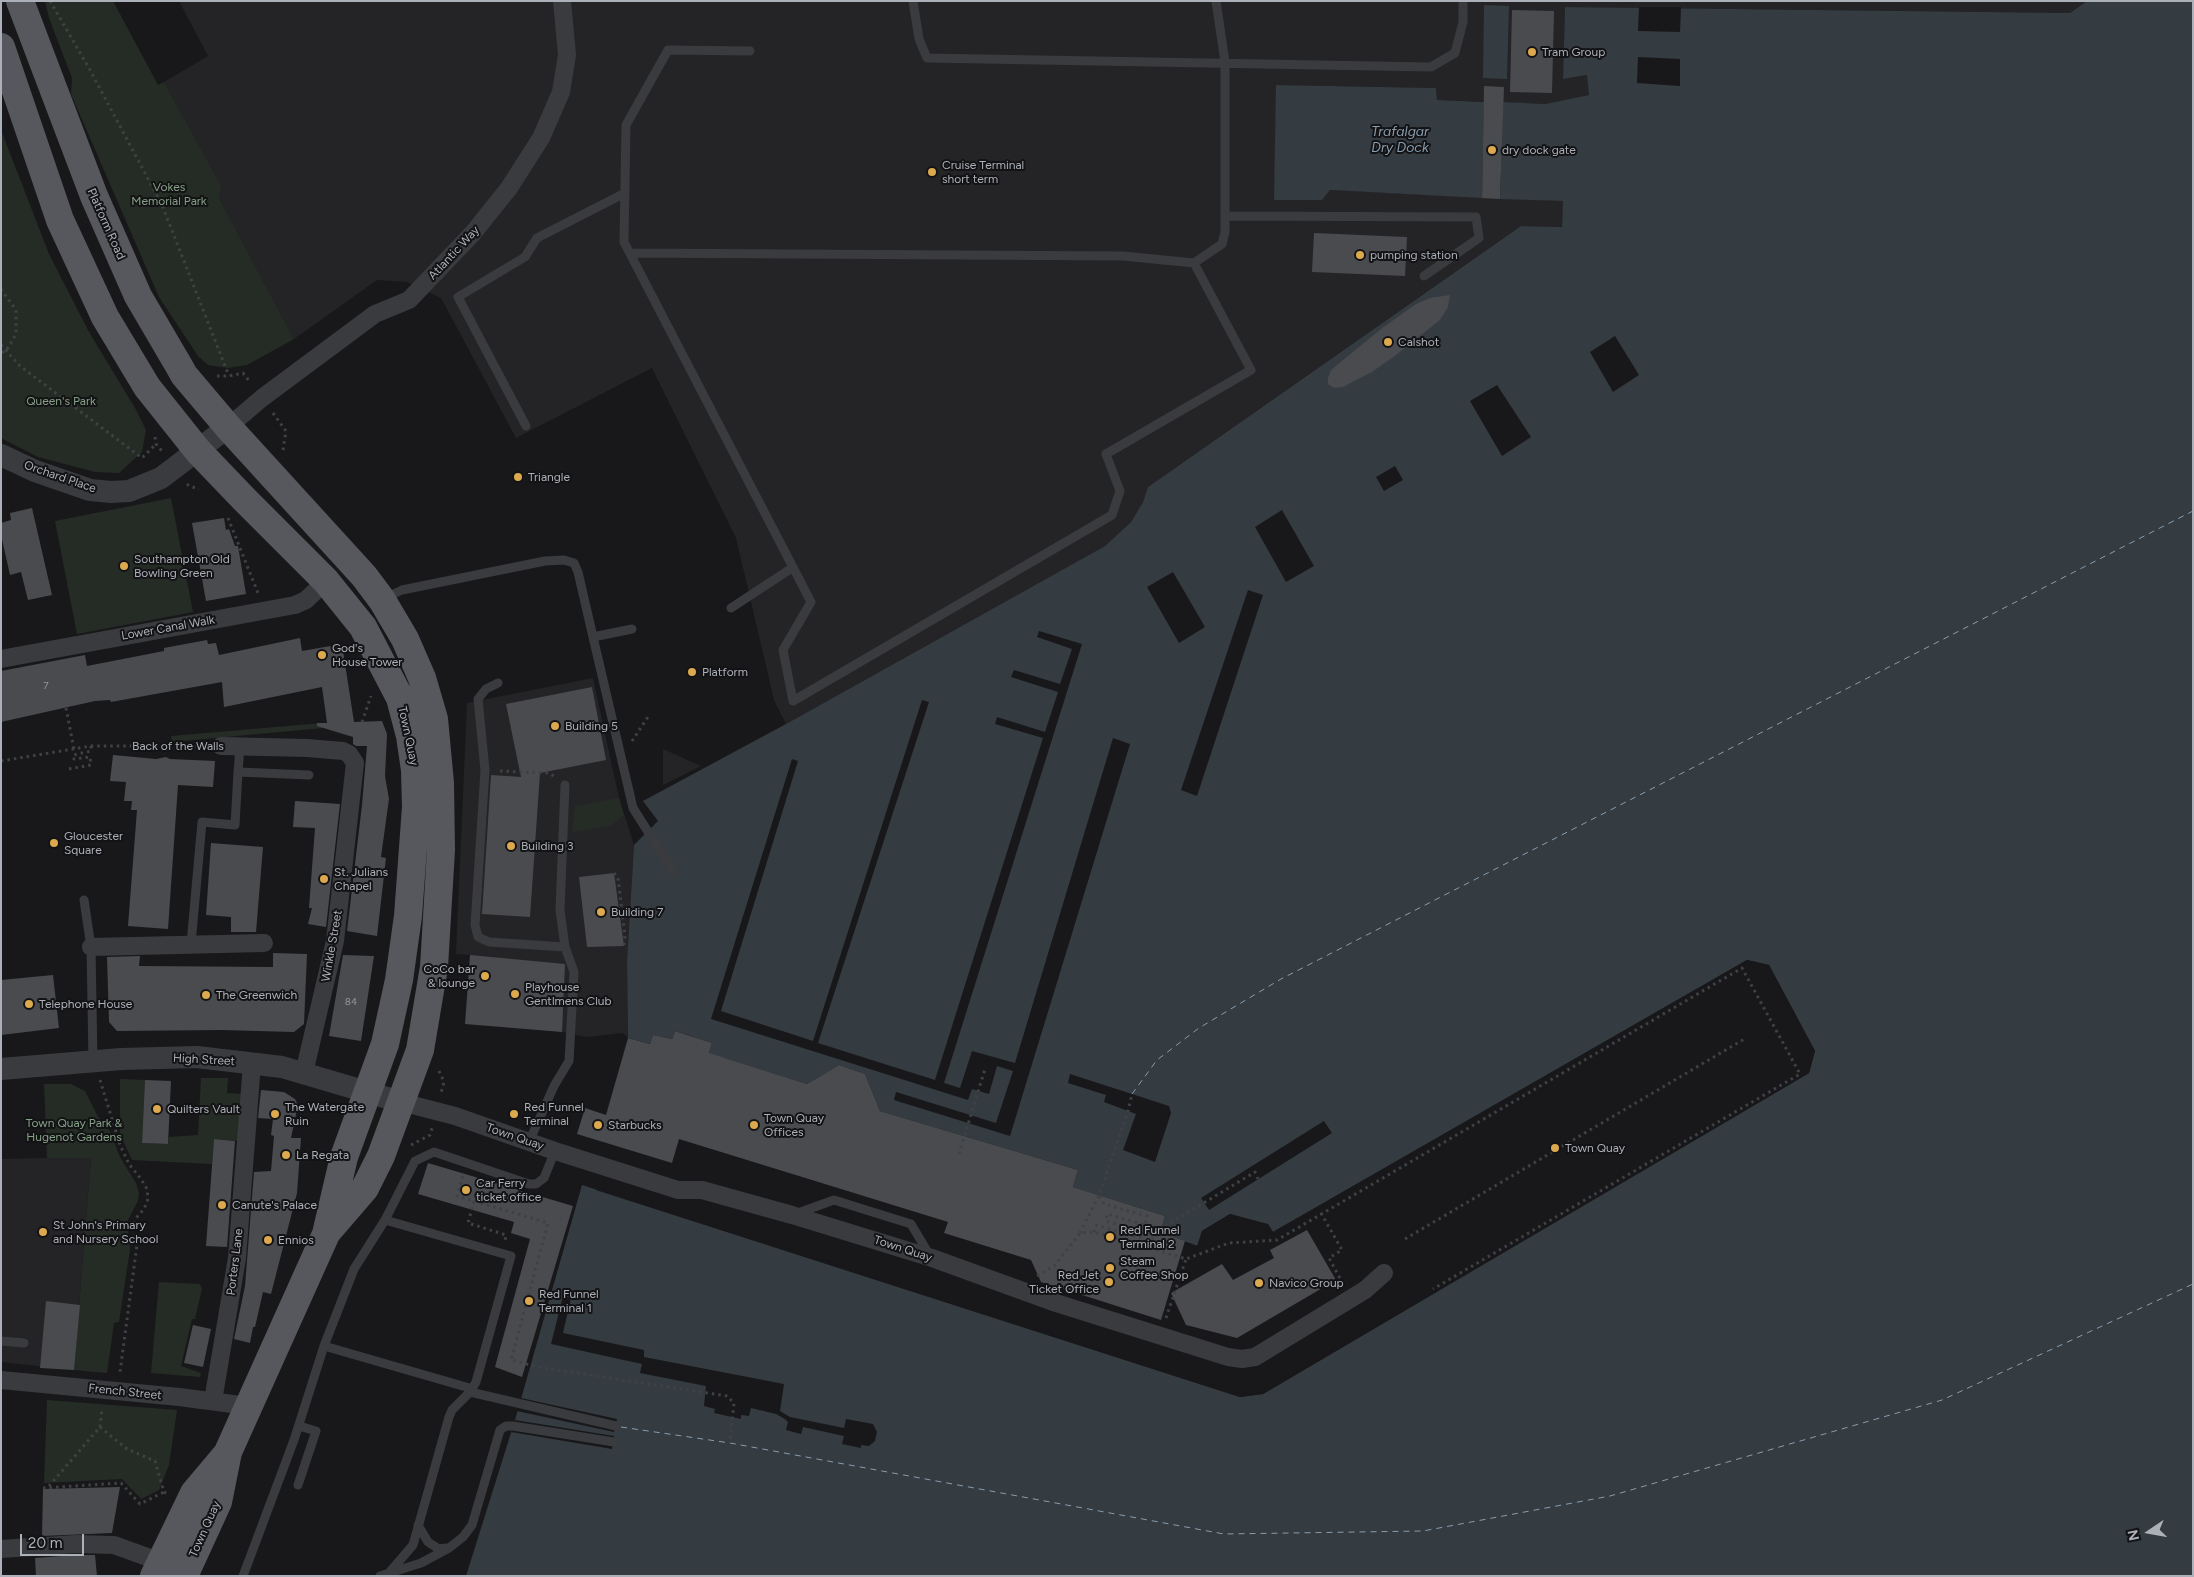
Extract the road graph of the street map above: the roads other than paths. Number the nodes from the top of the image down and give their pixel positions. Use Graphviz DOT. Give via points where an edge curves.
graph roads {
  1 [pos="20,1"];
  2 [pos="562,1"];
  3 [pos="914,1"];
  4 [pos="1216,1"];
  5 [pos="1463,1"];
  6 [pos="1,48"];
  7 [pos="750,51"];
  8 [pos="1225,62"];
  9 [pos="625,193"];
  10 [pos="1225,216"];
  11 [pos="631,253"];
  12 [pos="1194,263"];
  13 [pos="1424,276"];
  14 [pos="526,426"];
  15 [pos="228,427"];
  16 [pos="198,450"];
  17 [pos="1,455"];
  18 [pos="792,568"];
  19 [pos="326,581"];
  20 [pos="382,600"];
  21 [pos="731,608"];
  22 [pos="632,629"];
  23 [pos="593,636"];
  24 [pos="1,659"];
  25 [pos="498,683"];
  26 [pos="221,746"];
  27 [pos="240,747"];
  28 [pos="353,759"];
  29 [pos="238,772"];
  30 [pos="309,775"];
  31 [pos="565,785"];
  32 [pos="674,873"];
  33 [pos="84,900"];
  34 [pos="264,942"];
  35 [pos="191,944"];
  36 [pos="565,946"];
  37 [pos="91,947"];
  38 [pos="94,1061"];
  39 [pos="252,1062"];
  40 [pos="1,1070"];
  41 [pos="304,1073"];
  42 [pos="367,1093"];
  43 [pos="401,1102"];
  44 [pos="529,1142"];
  45 [pos="555,1151"];
  46 [pos="792,1215"];
  47 [pos="385,1220"];
  48 [pos="326,1234"];
  49 [pos="932,1258"];
  50 [pos="1384,1273"];
  51 [pos="1,1341"];
  52 [pos="24,1343"];
  53 [pos="324,1346"];
  54 [pos="1,1380"];
  55 [pos="472,1391"];
  56 [pos="214,1401"];
  57 [pos="248,1406"];
  58 [pos="299,1426"];
  59 [pos="616,1426"];
  60 [pos="614,1442"];
  61 [pos="228,1452"];
  62 [pos="298,1486"];
  63 [pos="418,1525"];
  64 [pos="449,1548"];
  65 [pos="1,1549"];
  66 [pos="161,1572"];
  67 [pos="385,1574"];
  68 [pos="184,1576"];
  69 [pos="243,1576"];
  1 -- 15 [label="main road, Platform Road" via="94,196 138,296 184,375"];
  2 -- 15 [label="street, Atlantic Way" via="567,55 561,92 541,138 510,188 473,233 409,300 375,314"];
  3 -- 8 [label="lane" via="919,39 927,58"];
  4 -- 8 [label="lane"];
  5 -- 8 [label="lane" via="1463,22 1455,53 1431,67"];
  6 -- 16 [label="main road" via="60,220 105,317 147,387"];
  7 -- 9 [label="lane" via="668,50 626,125"];
  8 -- 10 [label="lane"];
  9 -- 11 [label="lane" via="624,242"];
  9 -- 14 [label="lane" via="537,238 525,257 458,298"];
  10 -- 12 [label="lane" via="1222,244"];
  10 -- 13 [label="lane" via="1476,217 1478,238"];
  11 -- 12 [label="lane" via="1123,256"];
  11 -- 18 [label="lane"];
  12 -- 18 [label="lane" via="1251,370 1106,454 1120,491 1112,515 793,701 783,650 811,602"];
  15 -- 16 [label="street, Orchard Place"];
  15 -- 20 [label="main road, Town Quay" via="364,576"];
  16 -- 17 [label="street, Orchard Place" via="161,478 129,491 111,492 81,487"];
  16 -- 19 [label="main road, Town Quay"];
  18 -- 21 [label="lane"];
  19 -- 24 [label="street, Lower Canal Walk" via="306,600 295,605"];
  19 -- 42 [label="main road, Town Quay" via="363,627 400,698 415,770 416,807 408,916 399,980 385,1044"];
  20 -- 23 [label="lane" via="402,590 564,560 574,563 578,572"];
  20 -- 43 [label="main road, Town Quay" via="422,678 434,719 440,783 441,850 434,967 420,1050"];
  22 -- 23 [label="lane"];
  23 -- 32 [label="lane" via="633,808"];
  25 -- 36 [label="lane" via="486,689 478,699 485,770 475,925 478,937 489,942"];
  26 -- 27 [label="street, Back of the Walls"];
  27 -- 28 [label="street, Back of the Walls" via="343,751"];
  27 -- 29 [label="lane"];
  28 -- 41 [label="street, Winkle Street" via="356,769 335,940"];
  29 -- 30 [label="lane"];
  29 -- 35 [label="lane" via="236,825 202,822"];
  31 -- 36 [label="lane" via="560,910"];
  33 -- 37 [label="lane"];
  34 -- 35 [label="street"];
  35 -- 37 [label="street"];
  36 -- 44 [label="lane" via="574,972 569,1061"];
  37 -- 38 [label="lane"];
  38 -- 39 [label="street, High Street" via="196,1057"];
  38 -- 40 [label="street, High Street"];
  39 -- 41 [label="street, High Street"];
  39 -- 56 [label="street, Porters Lane" via="237,1258"];
  41 -- 42 [label="street, High Street"];
  42 -- 43 [label="street, High Street"];
  42 -- 48 [label="main road, Town Quay" via="338,1175"];
  43 -- 44 [label="street, Town Quay" via="455,1116"];
  43 -- 48 [label="main road, Town Quay" via="365,1188"];
  44 -- 45 [label="street, Town Quay"];
  45 -- 46 [label="street, Town Quay" via="678,1190 702,1190"];
  45 -- 47 [label="lane" via="544,1178 536,1184 434,1152 415,1161"];
  46 -- 49 [label="street, Town Quay"];
  46 -- 49 [label="lane" via="834,1200 911,1224"];
  47 -- 53 [label="lane" via="354,1269"];
  47 -- 55 [label="lane" via="511,1256"];
  48 -- 57 [label="main road, Town Quay"];
  49 -- 50 [label="street, Town Quay" via="1056,1303 1242,1359 1255,1357 1365,1290"];
  51 -- 52 [label="lane"];
  53 -- 55 [label="lane"];
  53 -- 58 [label="lane"];
  54 -- 56 [label="street, French Street"];
  55 -- 59 [label="lane"];
  55 -- 63 [label="lane" via="458,1403 449,1417"];
  56 -- 57 [label="street, French Street"];
  57 -- 61 [label="main road, Town Quay"];
  58 -- 62 [label="lane" via="316,1431"];
  58 -- 69 [label="lane"];
  60 -- 64 [label="lane" via="506,1426 500,1430 472,1524"];
  61 -- 66 [label="main road, Town Quay" via="194,1493"];
  61 -- 68 [label="main road, Town Quay" via="218,1502"];
  63 -- 64 [label="lane" via="428,1542 439,1549"];
  63 -- 67 [label="lane" via="413,1545"];
  64 -- 67 [label="lane"];
  65 -- 66 [label="street" via="114,1545 150,1558"];
}
